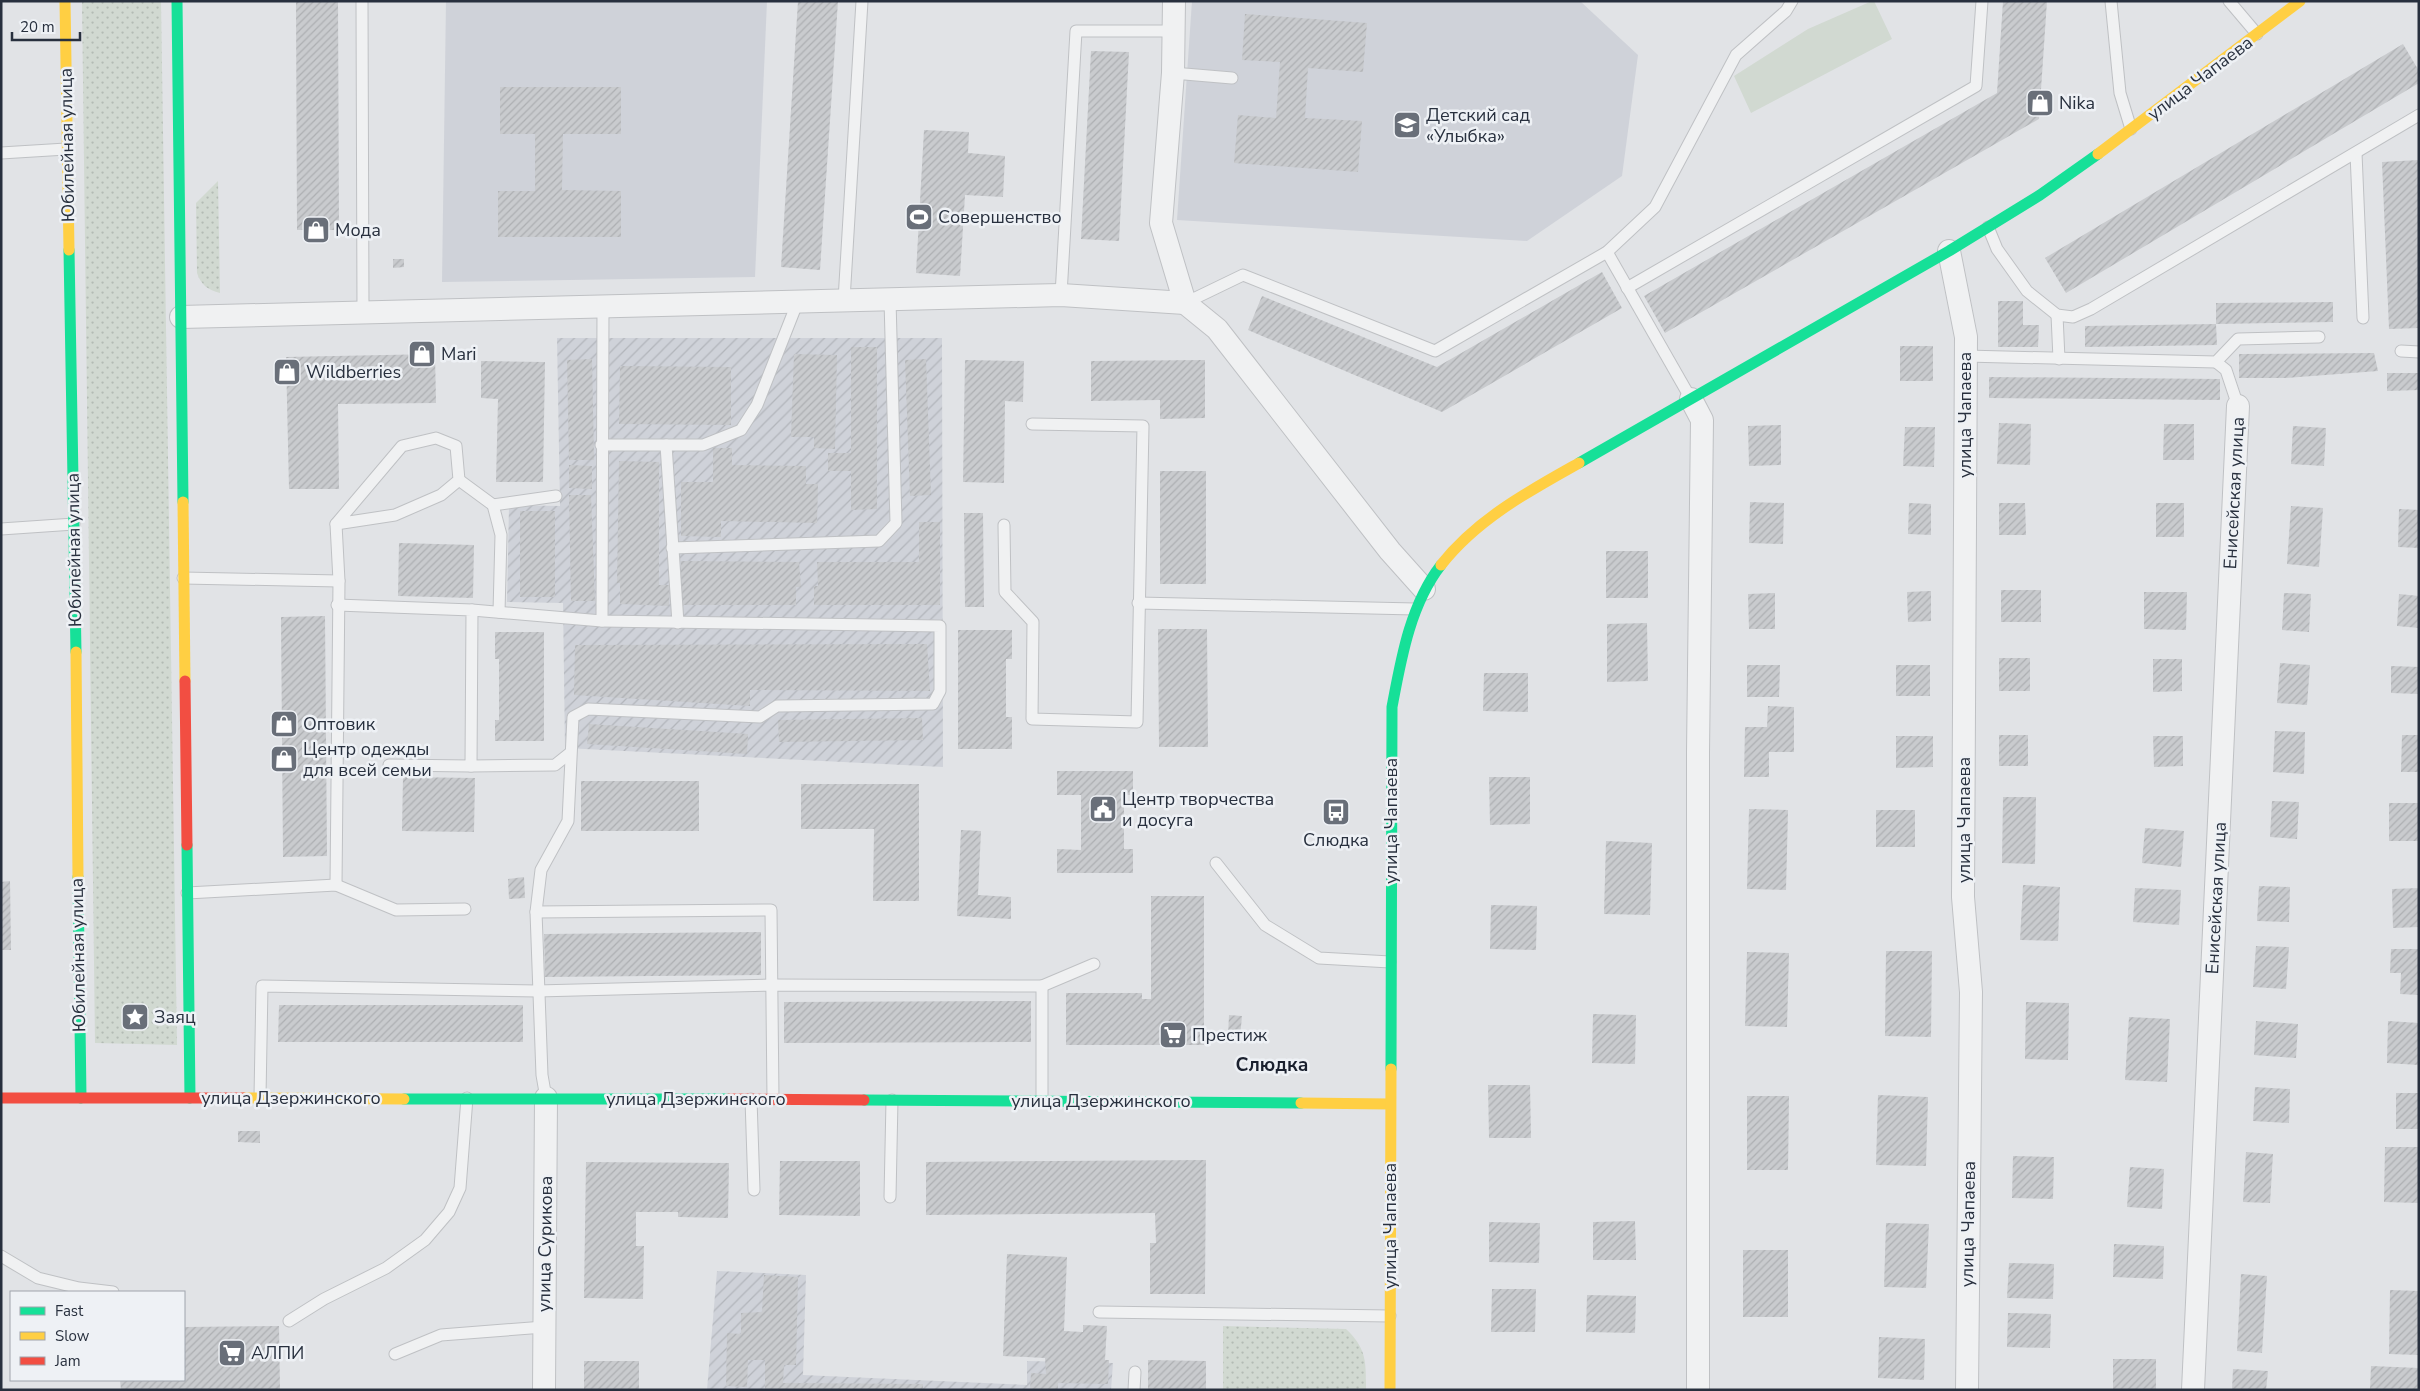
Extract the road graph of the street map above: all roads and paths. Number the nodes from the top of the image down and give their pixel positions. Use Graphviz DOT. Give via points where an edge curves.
graph roads {
  1 [pos="65,1"];
  2 [pos="177,1"];
  3 [pos="362,1"];
  4 [pos="862,1"];
  5 [pos="1174,1"];
  6 [pos="1792,1"];
  7 [pos="1982,1"];
  8 [pos="2111,1"];
  9 [pos="2229,1"];
  10 [pos="2300,1"];
  11 [pos="1174,31"];
  12 [pos="2257,34"];
  13 [pos="1173,74"];
  14 [pos="1232,78"];
  15 [pos="2419,115"];
  16 [pos="2131,130"];
  17 [pos="66,150"];
  18 [pos="1,153"];
  19 [pos="2356,153"];
  20 [pos="1988,227"];
  21 [pos="1950,251"];
  22 [pos="1607,252"];
  23 [pos="1627,288"];
  24 [pos="1061,295"];
  25 [pos="844,300"];
  26 [pos="890,300"];
  27 [pos="798,301"];
  28 [pos="1185,303"];
  29 [pos="603,306"];
  30 [pos="363,313"];
  31 [pos="2057,315"];
  32 [pos="180,317"];
  33 [pos="2363,318"];
  34 [pos="2319,337"];
  35 [pos="2401,351"];
  36 [pos="2419,352"];
  37 [pos="1966,356"];
  38 [pos="2058,359"];
  39 [pos="2216,362"];
  40 [pos="1691,399"];
  41 [pos="2238,406"];
  42 [pos="1032,424"];
  43 [pos="601,445"];
  44 [pos="666,445"];
  45 [pos="459,480"];
  46 [pos="556,496"];
  47 [pos="493,505"];
  48 [pos="74,524"];
  49 [pos="336,524"];
  50 [pos="1004,524"];
  51 [pos="1,528"];
  52 [pos="672,548"];
  53 [pos="183,578"];
  54 [pos="339,581"];
  55 [pos="1420,599"];
  56 [pos="1138,603"];
  57 [pos="338,604"];
  58 [pos="472,610"];
  59 [pos="499,612"];
  60 [pos="602,621"];
  61 [pos="678,623"];
  62 [pos="570,753"];
  63 [pos="389,765"];
  64 [pos="471,766"];
  65 [pos="1216,863"];
  66 [pos="336,885"];
  67 [pos="186,893"];
  68 [pos="465,909"];
  69 [pos="536,912"];
  70 [pos="1390,962"];
  71 [pos="1094,964"];
  72 [pos="772,986"];
  73 [pos="1042,986"];
  74 [pos="537,991"];
  75 [pos="260,1097"];
  76 [pos="1,1098"];
  77 [pos="81,1098"];
  78 [pos="190,1098"];
  79 [pos="467,1098"];
  80 [pos="546,1098"];
  81 [pos="751,1099"];
  82 [pos="773,1099"];
  83 [pos="892,1100"];
  84 [pos="1042,1100"];
  85 [pos="1390,1104"];
  86 [pos="754,1190"];
  87 [pos="890,1197"];
  88 [pos="1,1256"];
  89 [pos="104,1291"];
  90 [pos="1099,1312"];
  91 [pos="1390,1316"];
  92 [pos="289,1321"];
  93 [pos="544,1327"];
  94 [pos="395,1354"];
  95 [pos="1134,1372"];
  96 [pos="544,1390"];
  97 [pos="1134,1390"];
  98 [pos="1390,1390"];
  99 [pos="1698,1390"];
  100 [pos="1967,1390"];
  101 [pos="2193,1390"];
  1 -- 17 [label="main road, Юбилейная улица"];
  2 -- 32 [label="main road"];
  3 -- 30 [label="lane"];
  4 -- 25 [label="lane"];
  5 -- 11 [label="street"];
  6 -- 22 [label="lane" via="1786,11 1736,55 1655,206"];
  7 -- 23 [label="lane" via="1976,86"];
  8 -- 16 [label="lane" via="2120,93"];
  9 -- 12 [label="lane"];
  10 -- 12 [label="main road, улица Чапаева"];
  11 -- 13 [label="street"];
  11 -- 24 [label="lane" via="1076,31"];
  12 -- 16 [label="main road, улица Чапаева"];
  13 -- 14 [label="lane"];
  13 -- 28 [label="street" via="1161,223"];
  15 -- 19 [label="lane"];
  16 -- 20 [label="main road, улица Чапаева" via="2040,195"];
  17 -- 18 [label="lane"];
  17 -- 48 [label="main road, Юбилейная улица"];
  19 -- 31 [label="lane" via="2091,308 2073,317"];
  19 -- 33 [label="lane"];
  20 -- 21 [label="main road, улица Чапаева"];
  20 -- 31 [label="lane" via="1996,249 2027,291"];
  21 -- 37 [label="street, улица Чапаева" via="1966,337"];
  21 -- 40 [label="main road, улица Чапаева"];
  22 -- 23 [label="lane"];
  22 -- 28 [label="lane" via="1435,351 1243,275"];
  23 -- 40 [label="lane"];
  24 -- 26 [label="street"];
  24 -- 28 [label="street"];
  25 -- 26 [label="street"];
  25 -- 27 [label="street"];
  26 -- 52 [label="lane" via="896,523 879,541"];
  27 -- 29 [label="street"];
  27 -- 44 [label="lane" via="757,405 740,430 703,445"];
  28 -- 55 [label="street" via="1217,329 1390,552"];
  29 -- 30 [label="street"];
  29 -- 43 [label="lane"];
  30 -- 32 [label="street"];
  31 -- 38 [label="lane"];
  32 -- 53 [label="main road"];
  34 -- 39 [label="lane" via="2238,340"];
  35 -- 36 [label="lane"];
  37 -- 38 [label="lane"];
  37 -- 100 [label="street, улица Чапаева" via="1963,897 1971,992"];
  38 -- 39 [label="lane"];
  39 -- 41 [label="lane" via="2226,370"];
  40 -- 55 [label="main road, улица Чапаева" via="1511,503 1451,552"];
  40 -- 99 [label="street" via="1702,420 1698,753"];
  41 -- 101 [label="street, Енисейская улица"];
  42 -- 56 [label="lane" via="1143,426"];
  43 -- 44 [label="lane"];
  43 -- 60 [label="lane"];
  44 -- 52 [label="lane"];
  45 -- 47 [label="lane"];
  45 -- 49 [label="lane" via="441,495 395,515"];
  45 -- 49 [label="lane" via="456,446 436,438 402,446"];
  46 -- 47 [label="lane"];
  47 -- 59 [label="lane" via="501,535"];
  48 -- 51 [label="lane"];
  48 -- 77 [label="main road, Юбилейная улица"];
  49 -- 54 [label="lane"];
  50 -- 56 [label="lane" via="1005,592 1033,622 1032,719 1137,722"];
  52 -- 61 [label="lane"];
  53 -- 54 [label="lane"];
  53 -- 67 [label="main road"];
  54 -- 57 [label="lane"];
  55 -- 56 [label="lane"];
  55 -- 70 [label="main road, улица Чапаева" via="1402,650 1392,707"];
  57 -- 58 [label="lane"];
  57 -- 66 [label="lane"];
  58 -- 59 [label="lane"];
  58 -- 64 [label="lane"];
  59 -- 60 [label="lane"];
  60 -- 61 [label="lane"];
  61 -- 62 [label="lane" via="940,626 940,691 933,704 777,706 760,717 588,709 573,717"];
  62 -- 64 [label="lane" via="555,765"];
  62 -- 69 [label="lane" via="568,821 540,870"];
  63 -- 64 [label="lane"];
  65 -- 70 [label="lane" via="1265,925 1319,958"];
  66 -- 67 [label="lane"];
  66 -- 68 [label="lane" via="396,910"];
  67 -- 78 [label="main road"];
  69 -- 72 [label="lane" via="771,910"];
  69 -- 74 [label="lane"];
  70 -- 85 [label="main road, улица Чапаева"];
  71 -- 73 [label="lane"];
  72 -- 73 [label="lane"];
  72 -- 74 [label="lane"];
  72 -- 82 [label="lane"];
  73 -- 84 [label="lane"];
  74 -- 75 [label="lane" via="262,986"];
  74 -- 80 [label="lane"];
  75 -- 78 [label="main road, улица Дзержинского"];
  75 -- 79 [label="main road, улица Дзержинского"];
  76 -- 77 [label="main road, улица Дзержинского"];
  77 -- 78 [label="main road, улица Дзержинского"];
  79 -- 80 [label="main road, улица Дзержинского"];
  79 -- 92 [label="lane" via="460,1188 449,1212 425,1240 386,1268"];
  80 -- 81 [label="main road, улица Дзержинского"];
  80 -- 93 [label="street, улица Сурикова"];
  81 -- 82 [label="main road, улица Дзержинского"];
  81 -- 86 [label="lane"];
  82 -- 83 [label="main road, улица Дзержинского"];
  83 -- 84 [label="main road, улица Дзержинского"];
  83 -- 87 [label="lane"];
  84 -- 85 [label="main road, улица Дзержинского"];
  85 -- 91 [label="main road, улица Чапаева"];
  88 -- 89 [label="lane" via="38,1278"];
  90 -- 91 [label="lane"];
  91 -- 98 [label="main road, улица Чапаева"];
  93 -- 94 [label="lane" via="441,1335"];
  93 -- 96 [label="street, улица Сурикова"];
  95 -- 97 [label="lane"];
}
